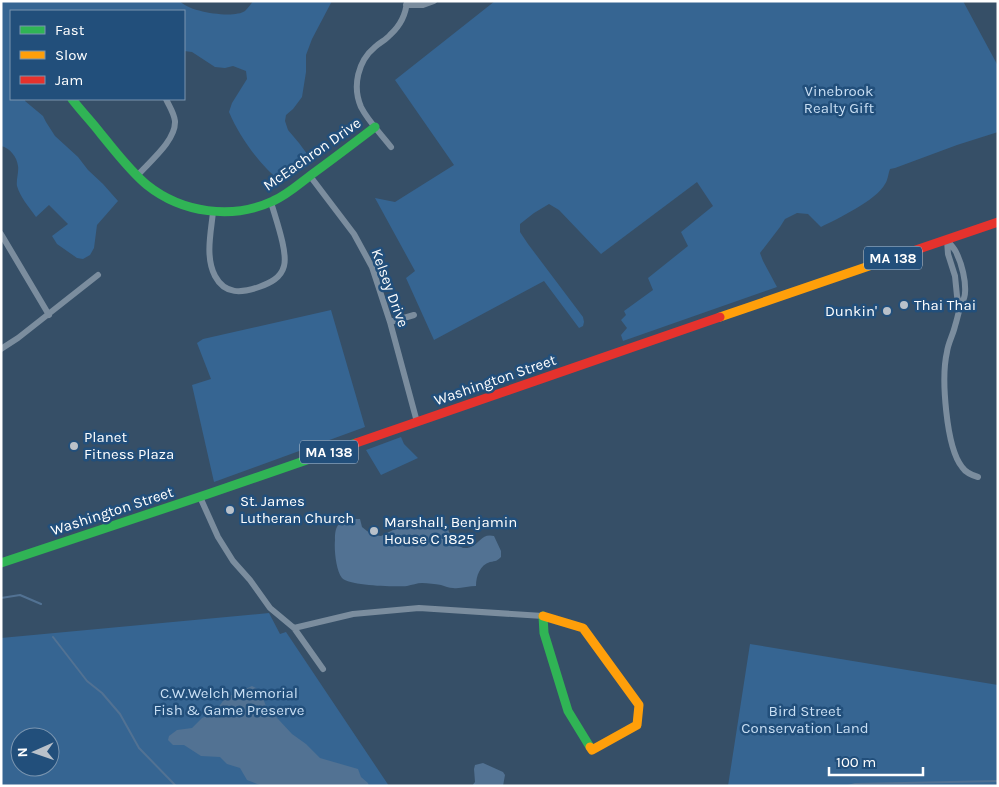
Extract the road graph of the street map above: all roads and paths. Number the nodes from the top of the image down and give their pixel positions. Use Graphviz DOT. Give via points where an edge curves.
graph roads {
  1 [pos="434,1"];
  2 [pos="406,3"];
  3 [pos="73,100"];
  4 [pos="166,100"];
  5 [pos="375,127"];
  6 [pos="390,147"];
  7 [pos="137,176"];
  8 [pos="310,176"];
  9 [pos="271,202"];
  10 [pos="213,212"];
  11 [pos="998,222"];
  12 [pos="1,234"];
  13 [pos="947,240"];
  14 [pos="98,275"];
  15 [pos="49,315"];
  16 [pos="414,315"];
  17 [pos="390,322"];
  18 [pos="1,349"];
  19 [pos="417,422"];
  20 [pos="978,477"];
  21 [pos="200,497"];
  22 [pos="1,563"];
  23 [pos="543,616"];
  24 [pos="294,628"];
  25 [pos="323,669"];
  1 -- 2 [label="street" via="423,5"];
  2 -- 5 [label="street" via="396,29 367,55 358,76 358,97"];
  3 -- 7 [label="main road, McEachron Drive"];
  4 -- 7 [label="street" via="175,120 173,133"];
  5 -- 6 [label="street"];
  5 -- 8 [label="main road, McEachron Drive"];
  7 -- 10 [label="main road, McEachron Drive" via="172,201"];
  8 -- 9 [label="main road, McEachron Drive"];
  8 -- 17 [label="street, Kelsey Drive" via="367,256"];
  9 -- 10 [label="main road, McEachron Drive" via="242,210"];
  9 -- 10 [label="street" via="284,251 284,266 272,282 244,292 224,286 213,272 210,252"];
  11 -- 13 [label="main road, Washington Street / MA 138"];
  12 -- 15 [label="street"];
  13 -- 19 [label="main road, Washington Street / MA 138"];
  13 -- 20 [label="street" via="956,252 965,295 945,363 951,443 963,469"];
  14 -- 15 [label="street"];
  15 -- 18 [label="street"];
  16 -- 17 [label="street"];
  17 -- 19 [label="street, Kelsey Drive"];
  19 -- 21 [label="main road, Washington Street / MA 138"];
  21 -- 22 [label="main road, Washington Street / MA 138"];
  21 -- 24 [label="street" via="218,537 234,561 270,608"];
  23 -- 23 [label="main road" via="583,628 639,705 637,725 592,750 568,711 544,633"];
  23 -- 24 [label="street" via="419,608 353,614"];
  24 -- 25 [label="street"];
}
